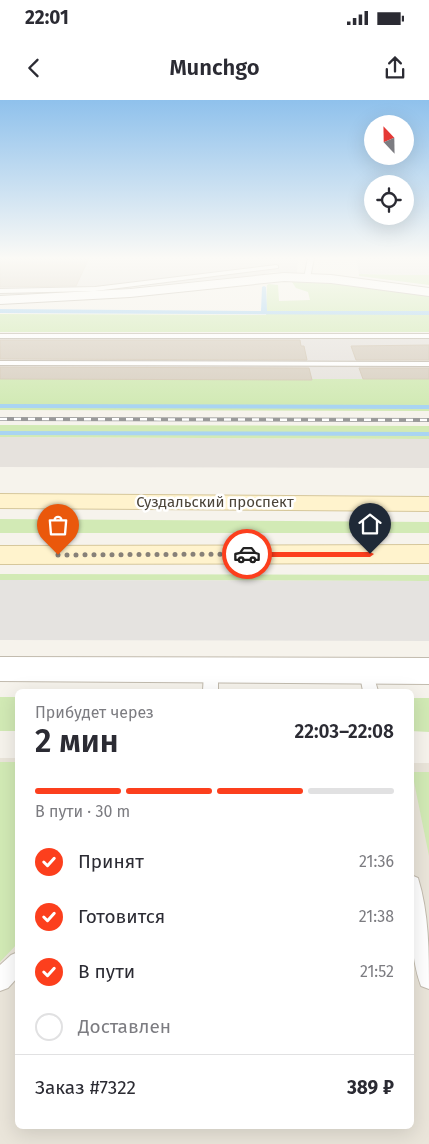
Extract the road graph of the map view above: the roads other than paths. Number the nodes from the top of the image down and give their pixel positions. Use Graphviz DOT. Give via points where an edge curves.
graph roads {
  1 [pos="0,336"];
  2 [pos="429,336"];
  3 [pos="0,363"];
  4 [pos="429,364"];
  5 [pos="0,501"];
  6 [pos="429,504"];
  7 [pos="429,554"];
  8 [pos="0,555"];
  9 [pos="0,668"];
  10 [pos="429,671"];
  11 [pos="211,681"];
  12 [pos="369,681"];
  13 [pos="414,897"];
  14 [pos="426,946"];
  15 [pos="15,965"];
  16 [pos="429,978"];
  17 [pos="0,980"];
  1 -- 2 [label="lane"];
  3 -- 4 [label="lane"];
  5 -- 6 [label="main road, Суздальский проспект"];
  7 -- 8 [label="main road"];
  9 -- 11 [label="street"];
  10 -- 12 [label="street"];
  11 -- 12 [label="street"];
  13 -- 14 [label="lane"];
  14 -- 16 [label="lane"];
  15 -- 17 [label="lane"];
}
